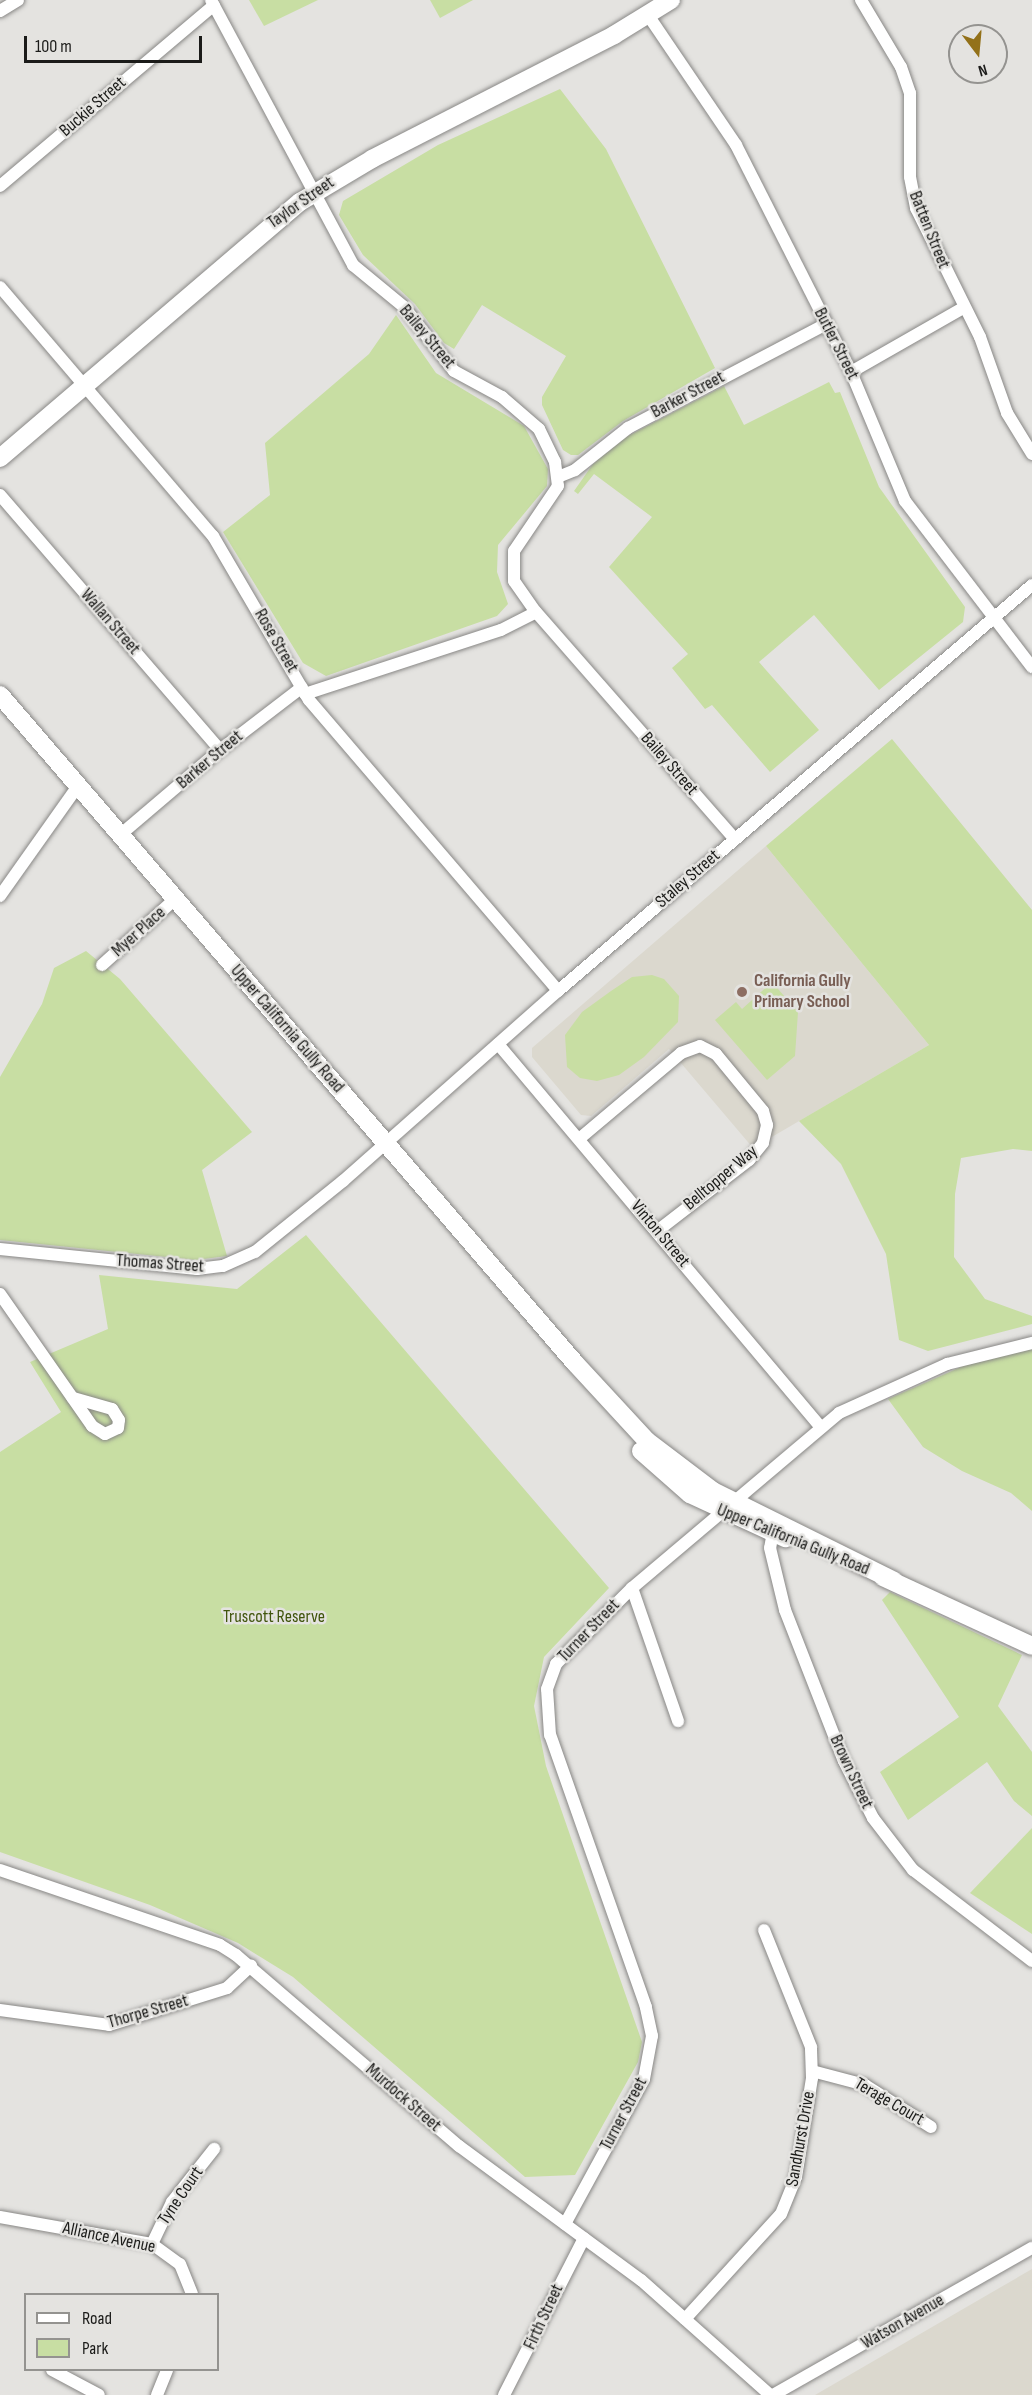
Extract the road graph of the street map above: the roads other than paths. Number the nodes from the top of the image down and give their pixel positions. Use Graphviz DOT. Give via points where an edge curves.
graph roads {
  1 [pos="18,0"];
  2 [pos="671,0"];
  3 [pos="861,0"];
  4 [pos="212,3"];
  5 [pos="0,11"];
  6 [pos="648,15"];
  7 [pos="0,186"];
  8 [pos="314,193"];
  9 [pos="0,287"];
  10 [pos="963,308"];
  11 [pos="826,324"];
  12 [pos="851,372"];
  13 [pos="83,385"];
  14 [pos="1032,454"];
  15 [pos="0,458"];
  16 [pos="558,477"];
  17 [pos="0,495"];
  18 [pos="1032,585"];
  19 [pos="536,612"];
  20 [pos="993,618"];
  21 [pos="1032,667"];
  22 [pos="304,691"];
  23 [pos="0,695"];
  24 [pos="220,750"];
  25 [pos="78,786"];
  26 [pos="120,836"];
  27 [pos="735,839"];
  28 [pos="0,896"];
  29 [pos="175,899"];
  30 [pos="102,965"];
  31 [pos="558,991"];
  32 [pos="498,1044"];
  33 [pos="579,1140"];
  34 [pos="385,1143"];
  35 [pos="657,1231"];
  36 [pos="0,1249"];
  37 [pos="0,1294"];
  38 [pos="1032,1343"];
  39 [pos="73,1398"];
  40 [pos="820,1426"];
  41 [pos="725,1506"];
  42 [pos="773,1528"];
  43 [pos="632,1588"];
  44 [pos="1032,1646"];
  45 [pos="678,1721"];
  46 [pos="0,1870"];
  47 [pos="764,1930"];
  48 [pos="1032,1961"];
  49 [pos="251,1966"];
  50 [pos="0,2010"];
  51 [pos="812,2071"];
  52 [pos="931,2127"];
  53 [pos="214,2149"];
  54 [pos="0,2217"];
  55 [pos="565,2224"];
  56 [pos="584,2238"];
  57 [pos="152,2244"];
  58 [pos="1032,2248"];
  59 [pos="191,2293"];
  60 [pos="685,2319"];
  61 [pos="54,2371"];
  62 [pos="168,2371"];
  63 [pos="766,2394"];
  64 [pos="99,2395"];
  65 [pos="157,2395"];
  66 [pos="504,2395"];
  1 -- 5 [label="street"];
  2 -- 6 [label="street, Taylor Street"];
  3 -- 10 [label="street, Batten Street" via="906,80 912,106 912,193"];
  4 -- 7 [label="street, Buckie Street"];
  4 -- 8 [label="street, Bailey Street"];
  6 -- 8 [label="street, Taylor Street" via="395,146"];
  6 -- 11 [label="street, Butler Street" via="736,145"];
  8 -- 13 [label="street, Taylor Street" via="267,227"];
  8 -- 16 [label="street, Bailey Street" via="353,266 404,307 454,371 502,397 533,422 551,451"];
  9 -- 13 [label="street, Rose Street"];
  10 -- 12 [label="street"];
  10 -- 14 [label="street, Batten Street" via="984,348 1007,413"];
  11 -- 12 [label="street, Butler Street"];
  11 -- 16 [label="street, Barker Street" via="645,418"];
  12 -- 20 [label="street, Butler Street" via="906,501"];
  13 -- 15 [label="street, Taylor Street"];
  13 -- 22 [label="street, Rose Street" via="213,536"];
  16 -- 19 [label="street, Bailey Street" via="555,495 519,542 512,561 514,581"];
  17 -- 24 [label="street, Wallan Street"];
  18 -- 20 [label="street, Staley Street"];
  19 -- 22 [label="street, Barker Street" via="501,630"];
  19 -- 27 [label="street, Bailey Street"];
  20 -- 21 [label="street, Butler Street"];
  20 -- 27 [label="street, Staley Street"];
  22 -- 24 [label="street, Barker Street"];
  22 -- 31 [label="street, Rose Street"];
  23 -- 25 [label="street, Upper California Gully Road"];
  24 -- 26 [label="street, Barker Street"];
  25 -- 26 [label="street, Upper California Gully Road"];
  25 -- 28 [label="street"];
  26 -- 29 [label="street, Upper California Gully Road"];
  27 -- 31 [label="street, Staley Street"];
  29 -- 30 [label="street, Myer Place"];
  29 -- 34 [label="street, Upper California Gully Road"];
  31 -- 32 [label="street, Staley Street"];
  32 -- 33 [label="street, Vinton Street"];
  32 -- 34 [label="street, Staley Street"];
  33 -- 35 [label="street, Vinton Street"];
  33 -- 35 [label="street, Belltopper Way" via="681,1053 700,1047 716,1054 763,1111 767,1125 763,1143 749,1160"];
  34 -- 36 [label="street, Thomas Street" via="268,1243 223,1266 197,1269"];
  34 -- 41 [label="street, Upper California Gully Road" via="575,1363 645,1456 675,1483"];
  35 -- 40 [label="street, Vinton Street"];
  37 -- 39 [label="street"];
  38 -- 40 [label="street, Turner Street" via="946,1364 855,1405"];
  40 -- 41 [label="street, Turner Street"];
  41 -- 42 [label="street, Upper California Gully Road"];
  41 -- 43 [label="street, Turner Street"];
  42 -- 44 [label="street, Upper California Gully Road"];
  42 -- 48 [label="street, Brown Street" via="772,1565 785,1610 839,1751 873,1818 913,1870"];
  43 -- 45 [label="street"];
  43 -- 55 [label="street, Turner Street" via="565,1652 548,1689 550,1736 646,2007 652,2036 644,2079"];
  46 -- 49 [label="street, Murdock Street" via="220,1946"];
  47 -- 51 [label="street, Sandhurst Drive" via="808,2031"];
  49 -- 50 [label="street, Thorpe Street" via="227,1988 109,2025"];
  49 -- 55 [label="street, Murdock Street" via="459,2146"];
  51 -- 52 [label="street, Terage Court" via="865,2085"];
  51 -- 60 [label="street, Sandhurst Drive" via="798,2167 785,2207"];
  53 -- 57 [label="street, Tyne Court" via="172,2202"];
  54 -- 57 [label="street, Alliance Avenue"];
  55 -- 56 [label="street, Murdock Street"];
  56 -- 60 [label="street, Murdock Street"];
  56 -- 66 [label="street, Firth Street"];
  57 -- 59 [label="street, Alliance Avenue" via="180,2264"];
  58 -- 63 [label="street, Watson Avenue"];
  60 -- 63 [label="street, Murdock Street"];
  61 -- 64 [label="street"];
  62 -- 65 [label="street"];
}
